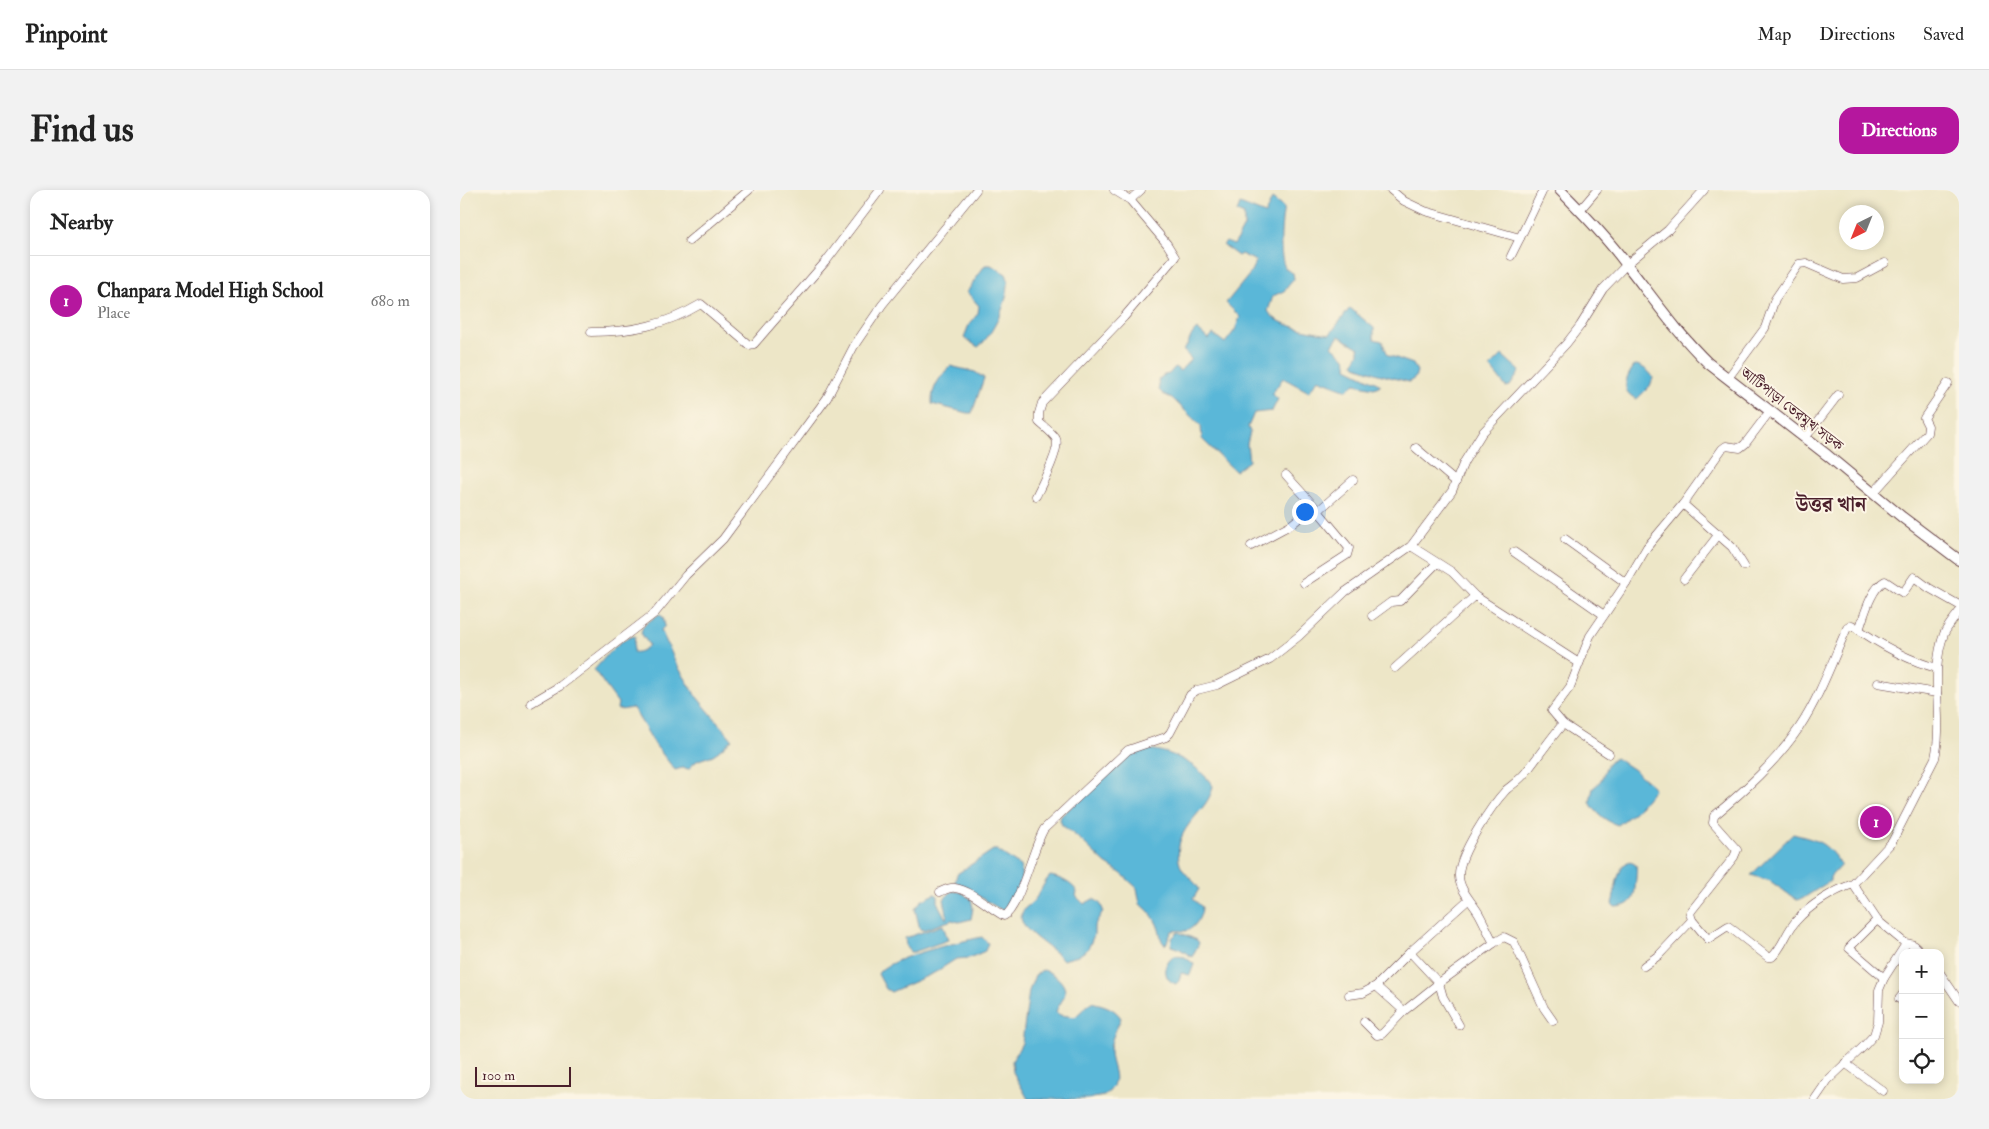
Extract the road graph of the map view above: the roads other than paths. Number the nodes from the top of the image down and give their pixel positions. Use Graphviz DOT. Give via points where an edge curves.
graph roads {
  1 [pos="749,190"];
  2 [pos="880,190"];
  3 [pos="976,190"];
  4 [pos="1114,190"];
  5 [pos="1141,190"];
  6 [pos="1392,190"];
  7 [pos="1543,190"];
  8 [pos="1560,190"];
  9 [pos="1597,190"];
  10 [pos="1704,190"];
  11 [pos="1130,200"];
  12 [pos="1580,210"];
  13 [pos="1520,238"];
  14 [pos="689,241"];
  15 [pos="1511,256"];
  16 [pos="1885,263"];
  17 [pos="1626,264"];
  18 [pos="591,332"];
  19 [pos="1728,378"];
  20 [pos="1948,383"];
  21 [pos="1838,395"];
  22 [pos="1770,411"];
  23 [pos="1805,438"];
  24 [pos="1416,448"];
  25 [pos="1286,475"];
  26 [pos="1353,480"];
  27 [pos="1456,482"];
  28 [pos="1874,494"];
  29 [pos="1036,496"];
  30 [pos="1684,504"];
  31 [pos="1316,508"];
  32 [pos="1719,534"];
  33 [pos="1565,539"];
  34 [pos="1251,546"];
  35 [pos="1411,546"];
  36 [pos="1514,552"];
  37 [pos="1959,560"];
  38 [pos="1437,563"];
  39 [pos="1744,566"];
  40 [pos="1684,579"];
  41 [pos="1304,583"];
  42 [pos="1626,583"];
  43 [pos="1475,596"];
  44 [pos="1959,605"];
  45 [pos="1959,612"];
  46 [pos="1604,614"];
  47 [pos="1372,616"];
  48 [pos="1859,630"];
  49 [pos="1579,663"];
  50 [pos="1395,668"];
  51 [pos="1937,668"];
  52 [pos="1878,683"];
  53 [pos="1938,694"];
  54 [pos="531,703"];
  55 [pos="1563,724"];
  56 [pos="1609,754"];
  57 [pos="1853,884"];
  58 [pos="940,892"];
  59 [pos="1468,900"];
  60 [pos="1692,920"];
  61 [pos="1877,920"];
  62 [pos="1494,943"];
  63 [pos="1905,943"];
  64 [pos="1919,949"];
  65 [pos="1410,952"];
  66 [pos="1644,966"];
  67 [pos="1884,978"];
  68 [pos="1944,980"];
  69 [pos="1439,983"];
  70 [pos="1376,986"];
  71 [pos="1349,995"];
  72 [pos="1959,1001"];
  73 [pos="1404,1011"];
  74 [pos="1364,1022"];
  75 [pos="1553,1022"];
  76 [pos="1459,1025"];
  77 [pos="1845,1063"];
  78 [pos="1883,1092"];
  79 [pos="1815,1099"];
  1 -- 14 [label="street"];
  2 -- 18 [label="street" via="827,260 754,344 749,344 701,304 664,323"];
  3 -- 54 [label="street" via="882,305 854,346 827,398 723,538 654,612 568,681"];
  4 -- 11 [label="street"];
  5 -- 11 [label="street"];
  6 -- 13 [label="street" via="1404,201 1425,211"];
  7 -- 13 [label="street"];
  8 -- 12 [label="main road, আটিপাড়া তেরমুখ সড়ক"];
  9 -- 12 [label="street"];
  10 -- 17 [label="street" via="1668,230"];
  11 -- 29 [label="street" via="1175,256 1124,317 1042,403 1039,422 1056,438 1057,448"];
  12 -- 17 [label="main road, আটিপাড়া তেরমুখ সড়ক"];
  13 -- 15 [label="street"];
  16 -- 19 [label="street" via="1858,278 1842,279 1800,264 1775,299 1765,328"];
  17 -- 19 [label="main road, আটিপাড়া তেরমুখ সড়ক" via="1696,352"];
  17 -- 27 [label="street" via="1604,288 1566,344 1482,433"];
  19 -- 22 [label="main road, আটিপাড়া তেরমুখ সড়ক"];
  20 -- 28 [label="street" via="1924,418 1927,433"];
  21 -- 23 [label="street"];
  22 -- 23 [label="main road, আটিপাড়া তেরমুখ সড়ক"];
  22 -- 30 [label="street" via="1740,448 1726,446 1722,449"];
  23 -- 28 [label="main road, আটিপাড়া তেরমুখ সড়ক"];
  24 -- 27 [label="street"];
  25 -- 31 [label="street"];
  26 -- 31 [label="street"];
  27 -- 35 [label="street"];
  28 -- 37 [label="main road, আটিপাড়া তেরমুখ সড়ক"];
  30 -- 32 [label="street"];
  30 -- 42 [label="street" via="1647,547"];
  31 -- 34 [label="street"];
  31 -- 41 [label="street" via="1349,552"];
  32 -- 39 [label="street"];
  32 -- 40 [label="street"];
  33 -- 42 [label="street"];
  35 -- 38 [label="street"];
  35 -- 58 [label="street" via="1345,592 1270,659 1217,685 1190,694 1166,737 1128,750 1044,829 1009,914 1004,916 956,888"];
  36 -- 46 [label="street"];
  38 -- 43 [label="street" via="1452,572"];
  38 -- 47 [label="street" via="1400,601 1391,602"];
  42 -- 46 [label="street"];
  43 -- 49 [label="street"];
  43 -- 50 [label="street"];
  44 -- 48 [label="street" via="1914,577 1903,593 1884,581 1867,605"];
  45 -- 51 [label="street" via="1944,634"];
  46 -- 49 [label="street"];
  48 -- 51 [label="street"];
  48 -- 60 [label="street" via="1852,625 1847,628 1799,728 1777,757 1746,790 1714,816 1713,823 1737,850 1690,913"];
  49 -- 55 [label="street" via="1570,687 1552,711"];
  51 -- 53 [label="street"];
  52 -- 53 [label="street"];
  53 -- 57 [label="street" via="1935,758 1892,842"];
  55 -- 56 [label="street"];
  55 -- 59 [label="street" via="1526,773 1507,789 1474,836 1461,862 1458,877"];
  57 -- 60 [label="street" via="1833,891 1795,921 1772,957 1728,926 1708,939"];
  57 -- 61 [label="street"];
  59 -- 62 [label="street" via="1477,910"];
  59 -- 65 [label="street"];
  60 -- 66 [label="street"];
  61 -- 63 [label="street"];
  61 -- 67 [label="street" via="1848,948"];
  62 -- 69 [label="street"];
  62 -- 75 [label="street" via="1504,937 1514,942"];
  63 -- 64 [label="street" via="1914,944"];
  63 -- 67 [label="street"];
  65 -- 69 [label="street"];
  65 -- 70 [label="street"];
  67 -- 77 [label="street" via="1879,990 1878,1022 1874,1035"];
  68 -- 72 [label="street"];
  69 -- 73 [label="street"];
  69 -- 76 [label="street"];
  70 -- 71 [label="street" via="1363,993"];
  70 -- 73 [label="street"];
  73 -- 74 [label="street" via="1382,1034 1377,1035"];
  77 -- 78 [label="street"];
  77 -- 79 [label="street"];
}
